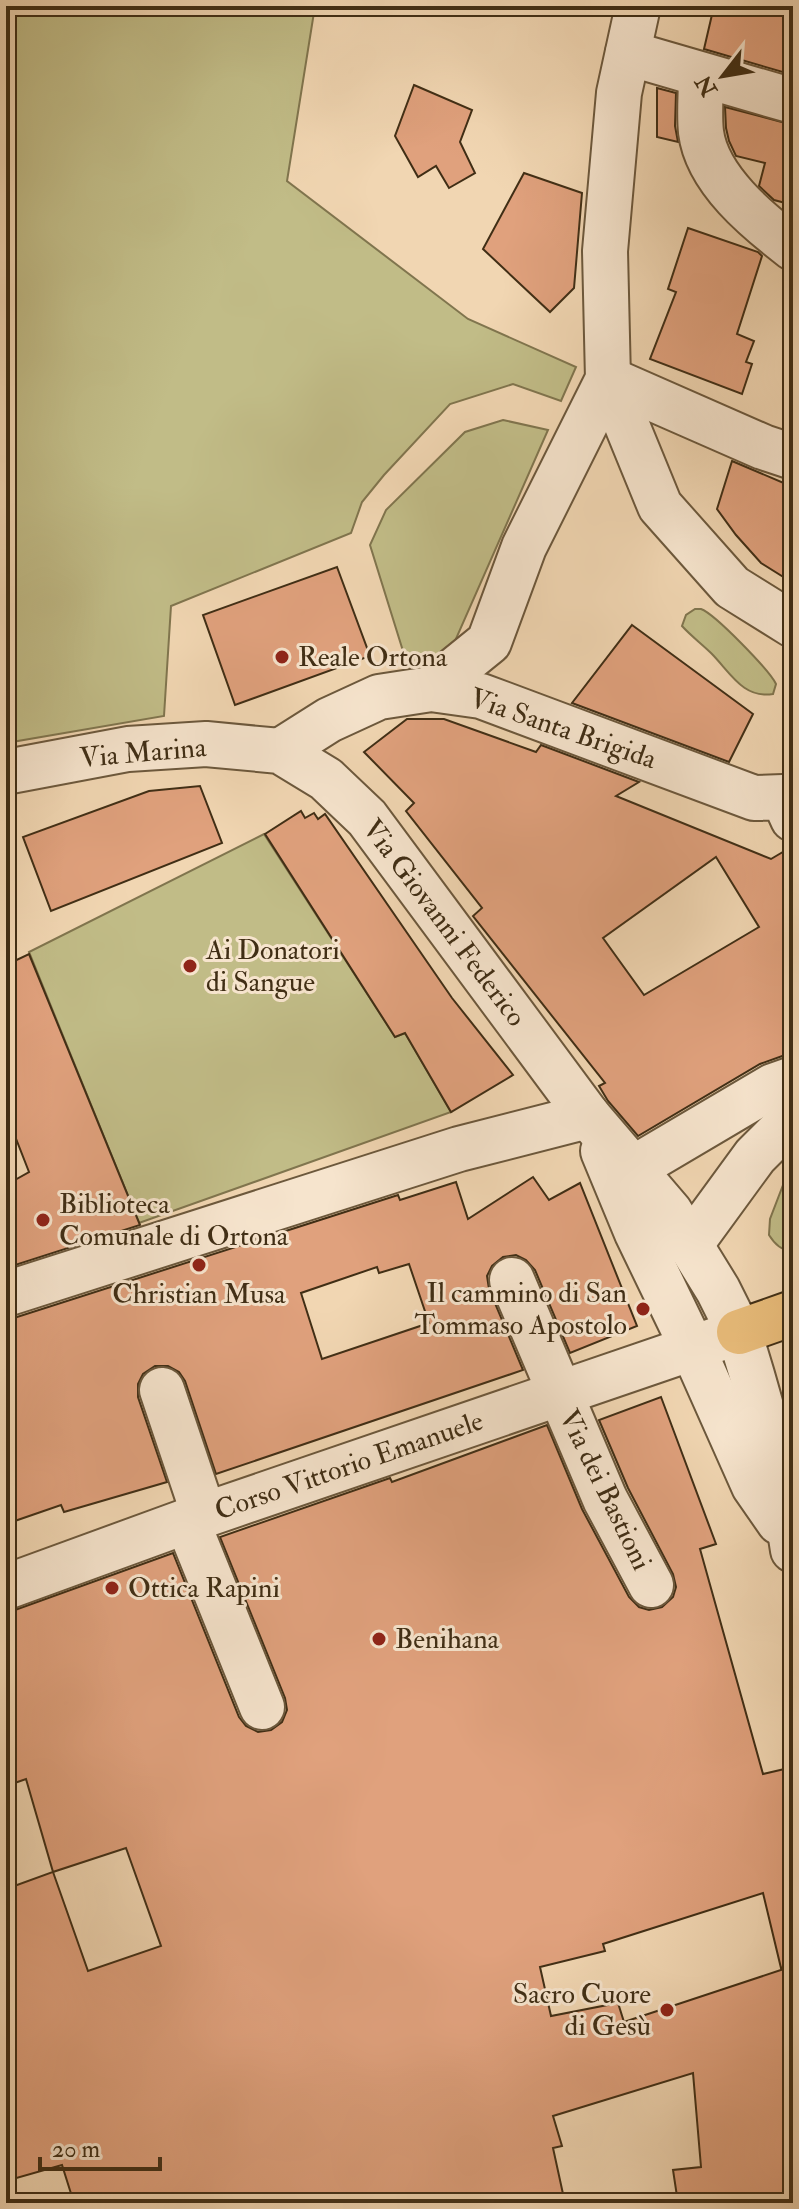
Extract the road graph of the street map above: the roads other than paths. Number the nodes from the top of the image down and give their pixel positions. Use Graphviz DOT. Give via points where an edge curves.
graph roads {
  1 [pos="638,6"];
  2 [pos="628,53"];
  3 [pos="701,75"];
  4 [pos="793,101"];
  5 [pos="793,248"];
  6 [pos="608,379"];
  7 [pos="793,457"];
  8 [pos="793,625"];
  9 [pos="431,689"];
  10 [pos="280,751"];
  11 [pos="6,772"];
  12 [pos="790,798"];
  13 [pos="793,1079"];
  14 [pos="588,1116"];
  15 [pos="793,1116"];
  16 [pos="634,1168"];
  17 [pos="690,1245"];
  18 [pos="512,1280"];
  19 [pos="6,1294"];
  20 [pos="793,1313"];
  21 [pos="739,1332"];
  22 [pos="693,1349"];
  23 [pos="162,1390"];
  24 [pos="559,1395"];
  25 [pos="195,1518"];
  26 [pos="792,1541"];
  27 [pos="651,1585"];
  28 [pos="6,1587"];
  29 [pos="262,1707"];
  1 -- 2 [label="street"];
  2 -- 3 [label="street"];
  2 -- 6 [label="street" via="619,93 605,251"];
  3 -- 4 [label="street"];
  3 -- 5 [label="street" via="701,134 713,169 737,199"];
  6 -- 7 [label="street"];
  6 -- 8 [label="street" via="660,506 732,587"];
  6 -- 9 [label="street" via="524,547 489,642"];
  9 -- 10 [label="street, Via Santa Brigida" via="379,697"];
  9 -- 12 [label="street, Via Santa Brigida" via="481,696 754,798"];
  10 -- 11 [label="street, Via Marina" via="206,744 128,749"];
  10 -- 14 [label="street, Via Giovanni Federico" via="326,779 367,818"];
  13 -- 16 [label="street"];
  14 -- 16 [label="street, Via Giovanni Federico"];
  14 -- 19 [label="street" via="459,1149"];
  14 -- 22 [label="street, Via Giovanni Federico"];
  15 -- 17 [label="street" via="755,1156"];
  16 -- 17 [label="street, Via Giovanni Federico"];
  17 -- 21 [label="street, Via Giovanni Federico"];
  18 -- 24 [label="street, Via dei Bastioni"];
  20 -- 21 [label="main road"];
  21 -- 22 [label="street, Corso Vittorio Emanuele"];
  21 -- 26 [label="street, Via Giovanni Federico" via="782,1480"];
  22 -- 24 [label="street, Corso Vittorio Emanuele"];
  22 -- 26 [label="street, Via Giovanni Federico" via="754,1486"];
  23 -- 25 [label="street"];
  24 -- 25 [label="street, Corso Vittorio Emanuele"];
  24 -- 27 [label="street, Via dei Bastioni"];
  25 -- 28 [label="street, Corso Vittorio Emanuele"];
  25 -- 29 [label="street"];
}
